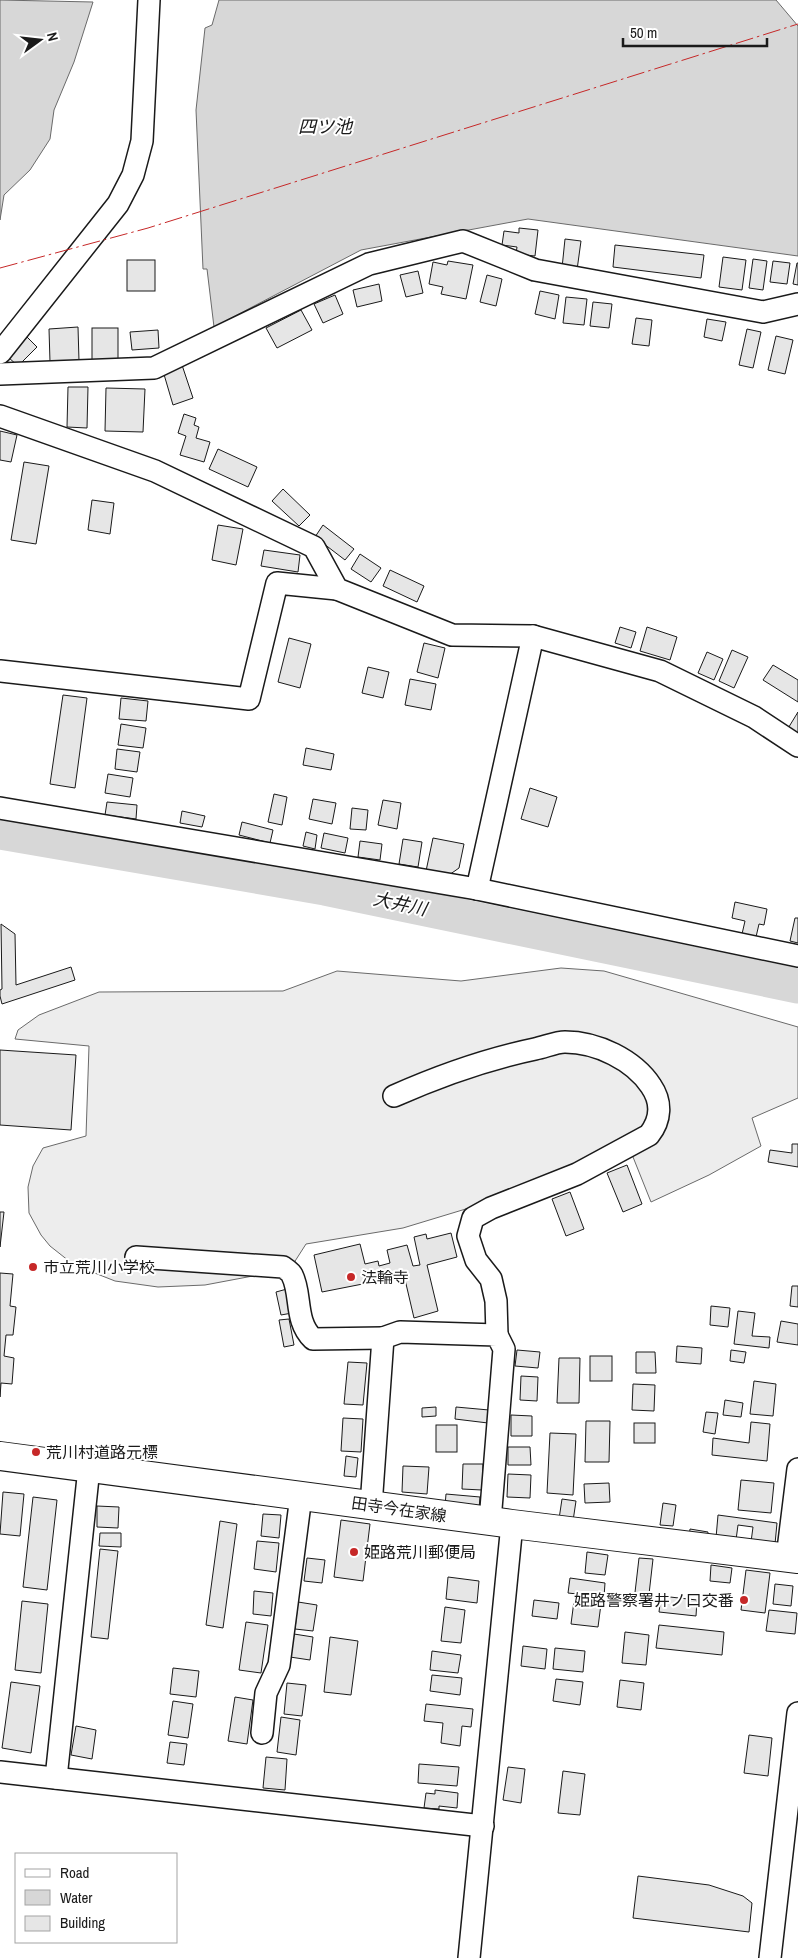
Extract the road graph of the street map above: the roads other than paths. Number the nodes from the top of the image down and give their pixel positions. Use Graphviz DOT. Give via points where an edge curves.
graph roads {
  1 [pos="149,0"];
  2 [pos="798,304"];
  3 [pos="0,353"];
  4 [pos="0,374"];
  5 [pos="0,416"];
  6 [pos="336,589"];
  7 [pos="533,636"];
  8 [pos="0,671"];
  9 [pos="798,746"];
  10 [pos="0,808"];
  11 [pos="477,888"];
  12 [pos="798,956"];
  13 [pos="394,1096"];
  14 [pos="136,1257"];
  15 [pos="498,1335"];
  16 [pos="383,1338"];
  17 [pos="0,1456"];
  18 [pos="89,1468"];
  19 [pos="798,1469"];
  20 [pos="301,1496"];
  21 [pos="371,1506"];
  22 [pos="501,1523"];
  23 [pos="792,1559"];
  24 [pos="798,1713"];
  25 [pos="262,1733"];
  26 [pos="0,1772"];
  27 [pos="56,1778"];
  28 [pos="483,1826"];
  29 [pos="469,1958"];
  30 [pos="770,1958"];
  1 -- 3 [label="street" via="142,141 133,175 118,204"];
  2 -- 4 [label="street" via="763,312 535,270 464,241 369,264 154,368"];
  5 -- 6 [label="street" via="155,471 314,546"];
  6 -- 7 [label="street" via="452,634"];
  6 -- 8 [label="street" via="278,583 249,700"];
  7 -- 9 [label="street" via="660,670 754,717"];
  7 -- 11 [label="street"];
  10 -- 11 [label="street"];
  11 -- 12 [label="street"];
  13 -- 15 [label="street" via="466,1069 565,1042 623,1059 643,1074 654,1090 660,1111 656,1126 649,1135 577,1174 473,1218 468,1236 476,1260 491,1279"];
  14 -- 16 [label="street" via="283,1267 292,1275 302,1321 306,1333 313,1339"];
  15 -- 16 [label="street" via="400,1332"];
  15 -- 22 [label="street" via="504,1349"];
  16 -- 21 [label="street"];
  17 -- 18 [label="main road, 田寺今在家線"];
  18 -- 20 [label="main road, 田寺今在家線"];
  18 -- 27 [label="street"];
  19 -- 23 [label="street"];
  20 -- 21 [label="main road, 田寺今在家線"];
  20 -- 25 [label="street" via="279,1665 266,1693"];
  21 -- 22 [label="main road, 田寺今在家線"];
  22 -- 23 [label="main road, 田寺今在家線"];
  22 -- 28 [label="street"];
  24 -- 30 [label="street"];
  26 -- 27 [label="street"];
  27 -- 28 [label="street"];
  28 -- 29 [label="street"];
}
